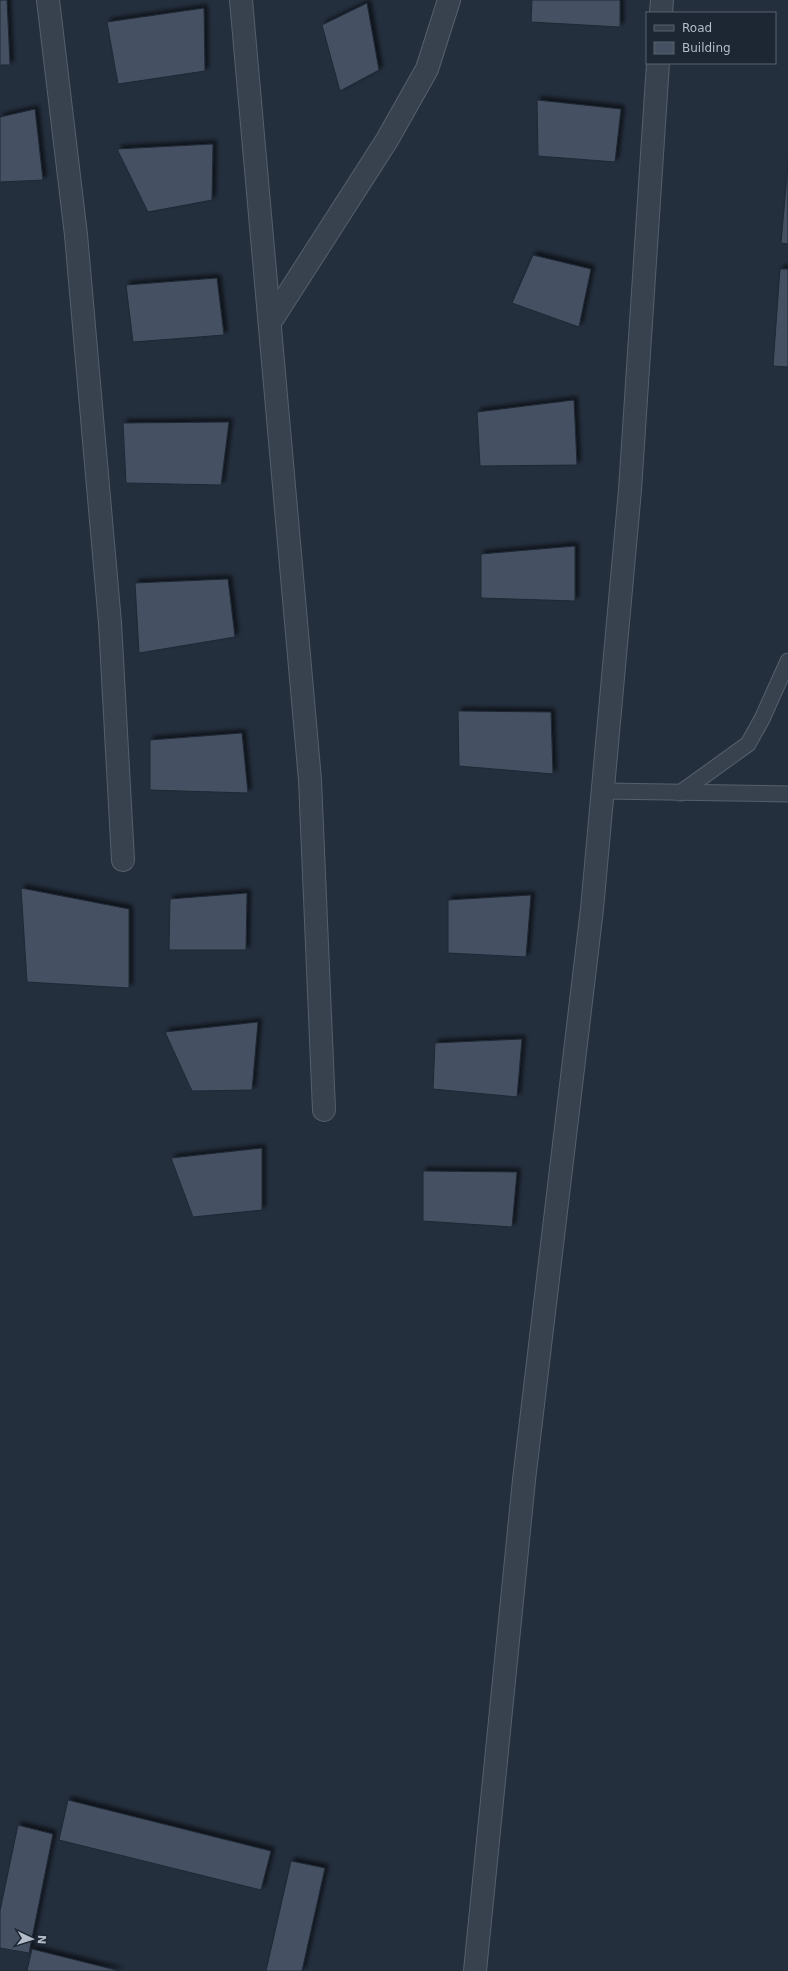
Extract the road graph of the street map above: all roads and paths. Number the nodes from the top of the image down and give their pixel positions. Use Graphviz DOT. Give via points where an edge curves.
graph roads {
  1 [pos="48,0"];
  2 [pos="241,0"];
  3 [pos="448,0"];
  4 [pos="662,0"];
  5 [pos="661,12"];
  6 [pos="658,64"];
  7 [pos="271,321"];
  8 [pos="788,661"];
  9 [pos="603,791"];
  10 [pos="680,792"];
  11 [pos="788,794"];
  12 [pos="124,860"];
  13 [pos="324,1110"];
  14 [pos="475,1971"];
  1 -- 12 [label="street" via="77,243 110,623"];
  2 -- 7 [label="street"];
  3 -- 7 [label="street" via="423,76 387,140"];
  4 -- 5 [label="street"];
  6 -- 9 [label="street" via="630,490"];
  7 -- 13 [label="street" via="310,780"];
  8 -- 10 [label="lane" via="762,720 748,744"];
  9 -- 10 [label="lane"];
  9 -- 14 [label="street" via="592,909 524,1480"];
  10 -- 11 [label="lane"];
}
